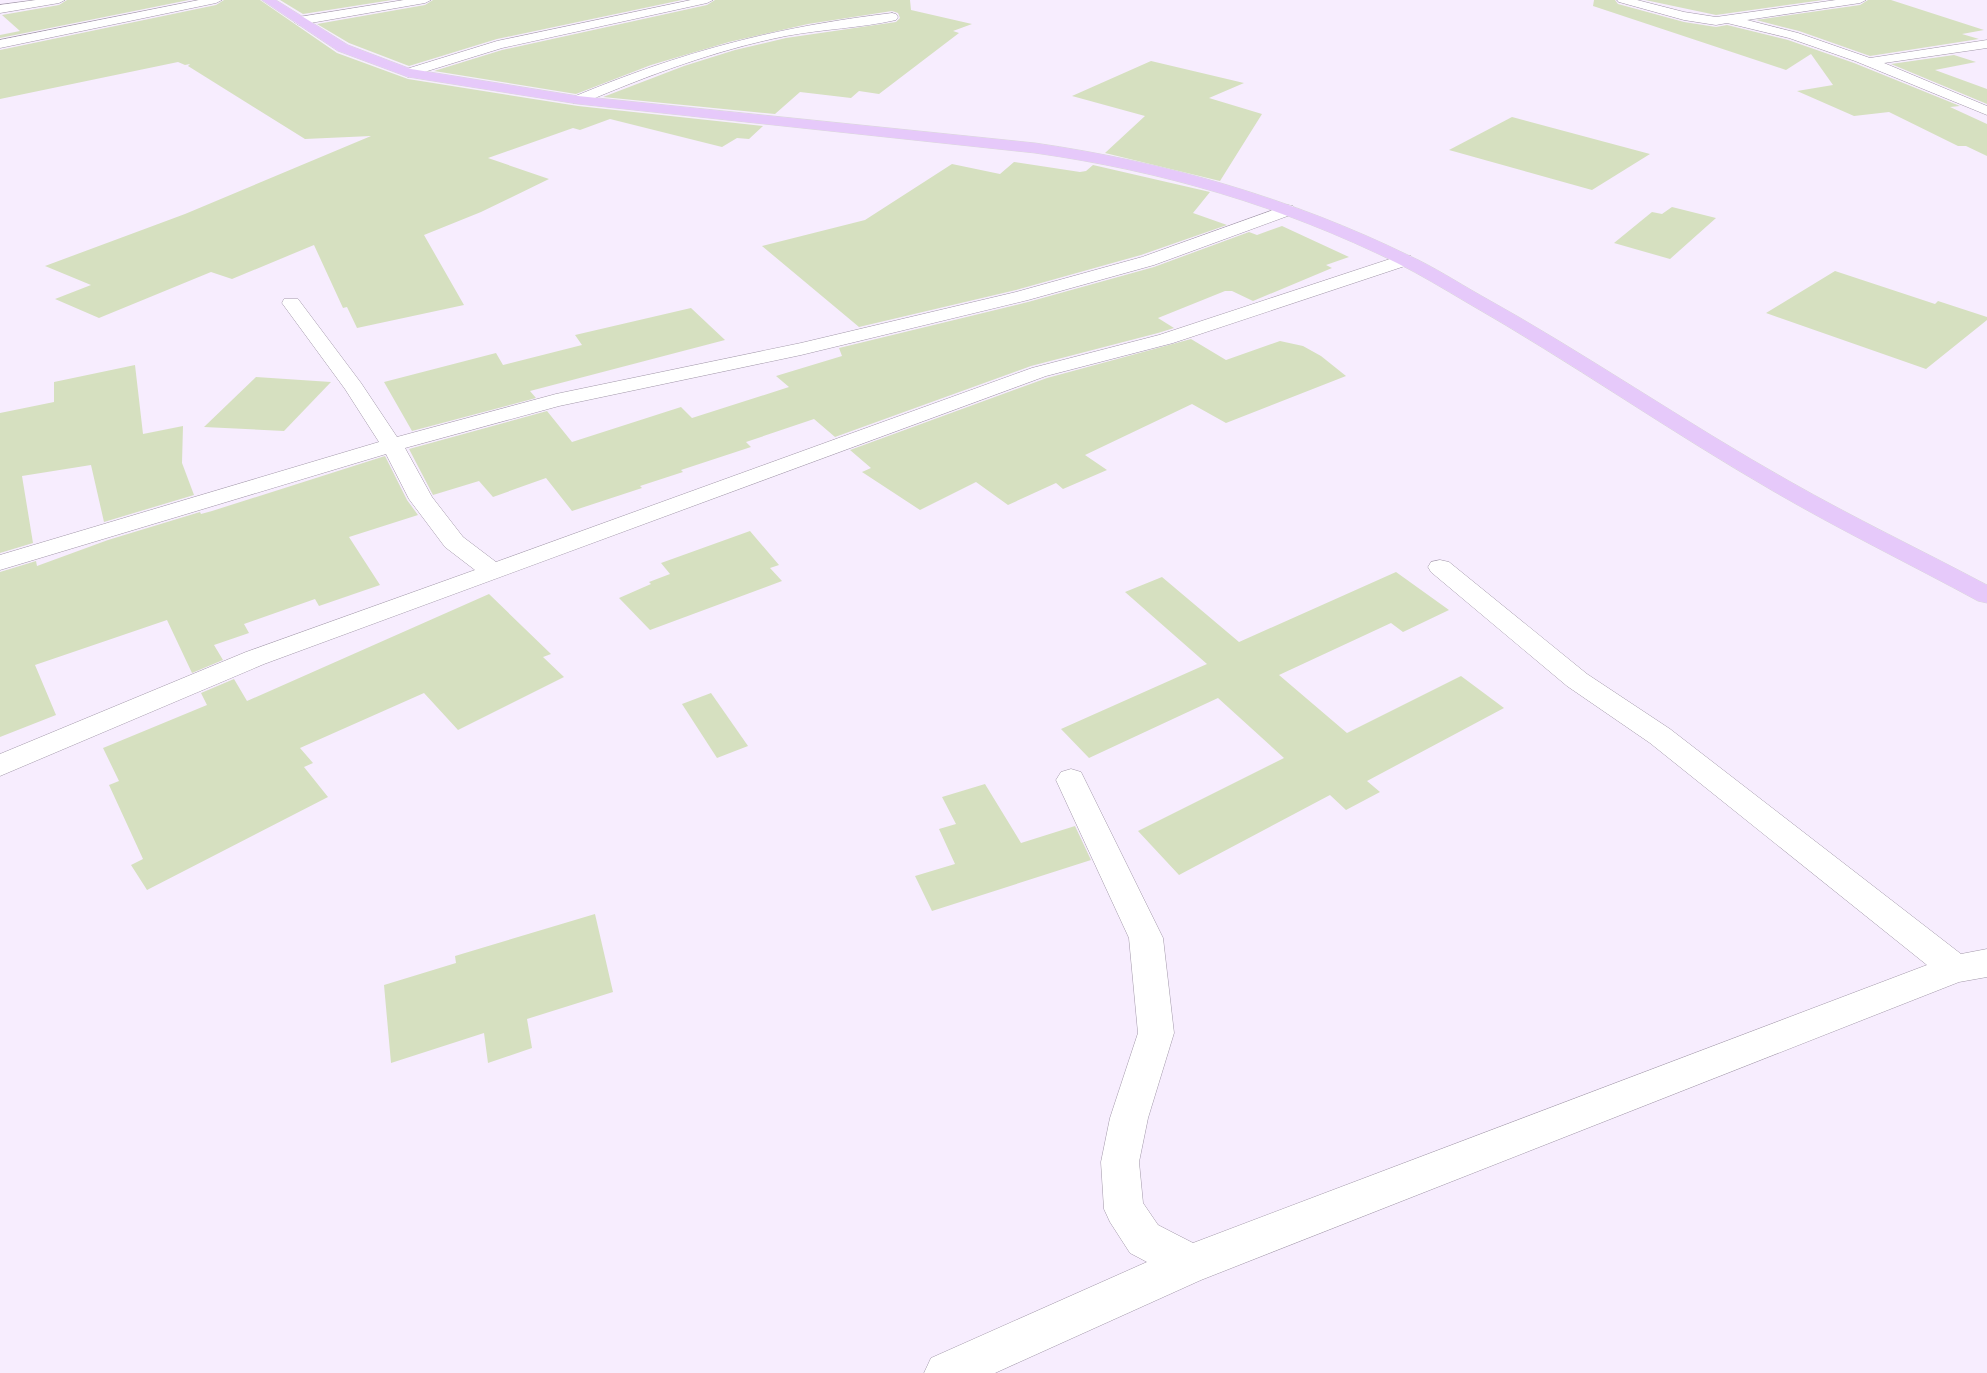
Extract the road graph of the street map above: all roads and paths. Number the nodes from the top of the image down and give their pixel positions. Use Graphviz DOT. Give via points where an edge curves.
graph roads {
  1 [pos="59,0"];
  2 [pos="216,0"];
  3 [pos="268,0"];
  4 [pos="425,0"];
  5 [pos="707,0"];
  6 [pos="1623,0"];
  7 [pos="1860,0"];
  8 [pos="0,9"];
  9 [pos="892,17"];
  10 [pos="1729,20"];
  11 [pos="299,21"];
  12 [pos="0,44"];
  13 [pos="1987,44"];
  14 [pos="1866,62"];
  15 [pos="408,72"];
  16 [pos="578,100"];
  17 [pos="1987,112"];
  18 [pos="1287,210"];
  19 [pos="1405,260"];
  20 [pos="291,303"];
  21 [pos="392,445"];
  22 [pos="0,563"];
  23 [pos="1440,567"];
  24 [pos="494,572"];
  25 [pos="1987,595"];
  26 [pos="0,766"];
  27 [pos="1071,780"];
  28 [pos="1971,966"];
  29 [pos="1190,1264"];
  30 [pos="946,1373"];
  1 -- 8 [label="street"];
  2 -- 12 [label="street"];
  3 -- 11 [label="main road"];
  4 -- 11 [label="street"];
  5 -- 15 [label="street" via="493,46"];
  6 -- 10 [label="street" via="1684,16"];
  7 -- 10 [label="street"];
  9 -- 16 [label="street" via="748,41 679,61"];
  10 -- 14 [label="street" via="1777,30"];
  11 -- 15 [label="main road" via="343,48"];
  13 -- 14 [label="street"];
  14 -- 17 [label="street"];
  15 -- 16 [label="main road"];
  16 -- 18 [label="main road" via="660,106 1098,157 1245,194"];
  18 -- 19 [label="main road"];
  18 -- 21 [label="street" via="1148,261 1021,296 801,348 556,400"];
  19 -- 24 [label="street" via="1166,340 1039,372"];
  19 -- 25 [label="main road" via="1520,325 1781,486"];
  20 -- 21 [label="street" via="354,387"];
  21 -- 22 [label="street"];
  21 -- 24 [label="street" via="421,499 454,542"];
  23 -- 28 [label="street" via="1577,680 1660,736"];
  24 -- 26 [label="street" via="255,658"];
  27 -- 29 [label="street" via="1146,938 1156,1032 1129,1118 1120,1162 1124,1209 1144,1238"];
  28 -- 29 [label="street"];
  29 -- 30 [label="street"];
}
